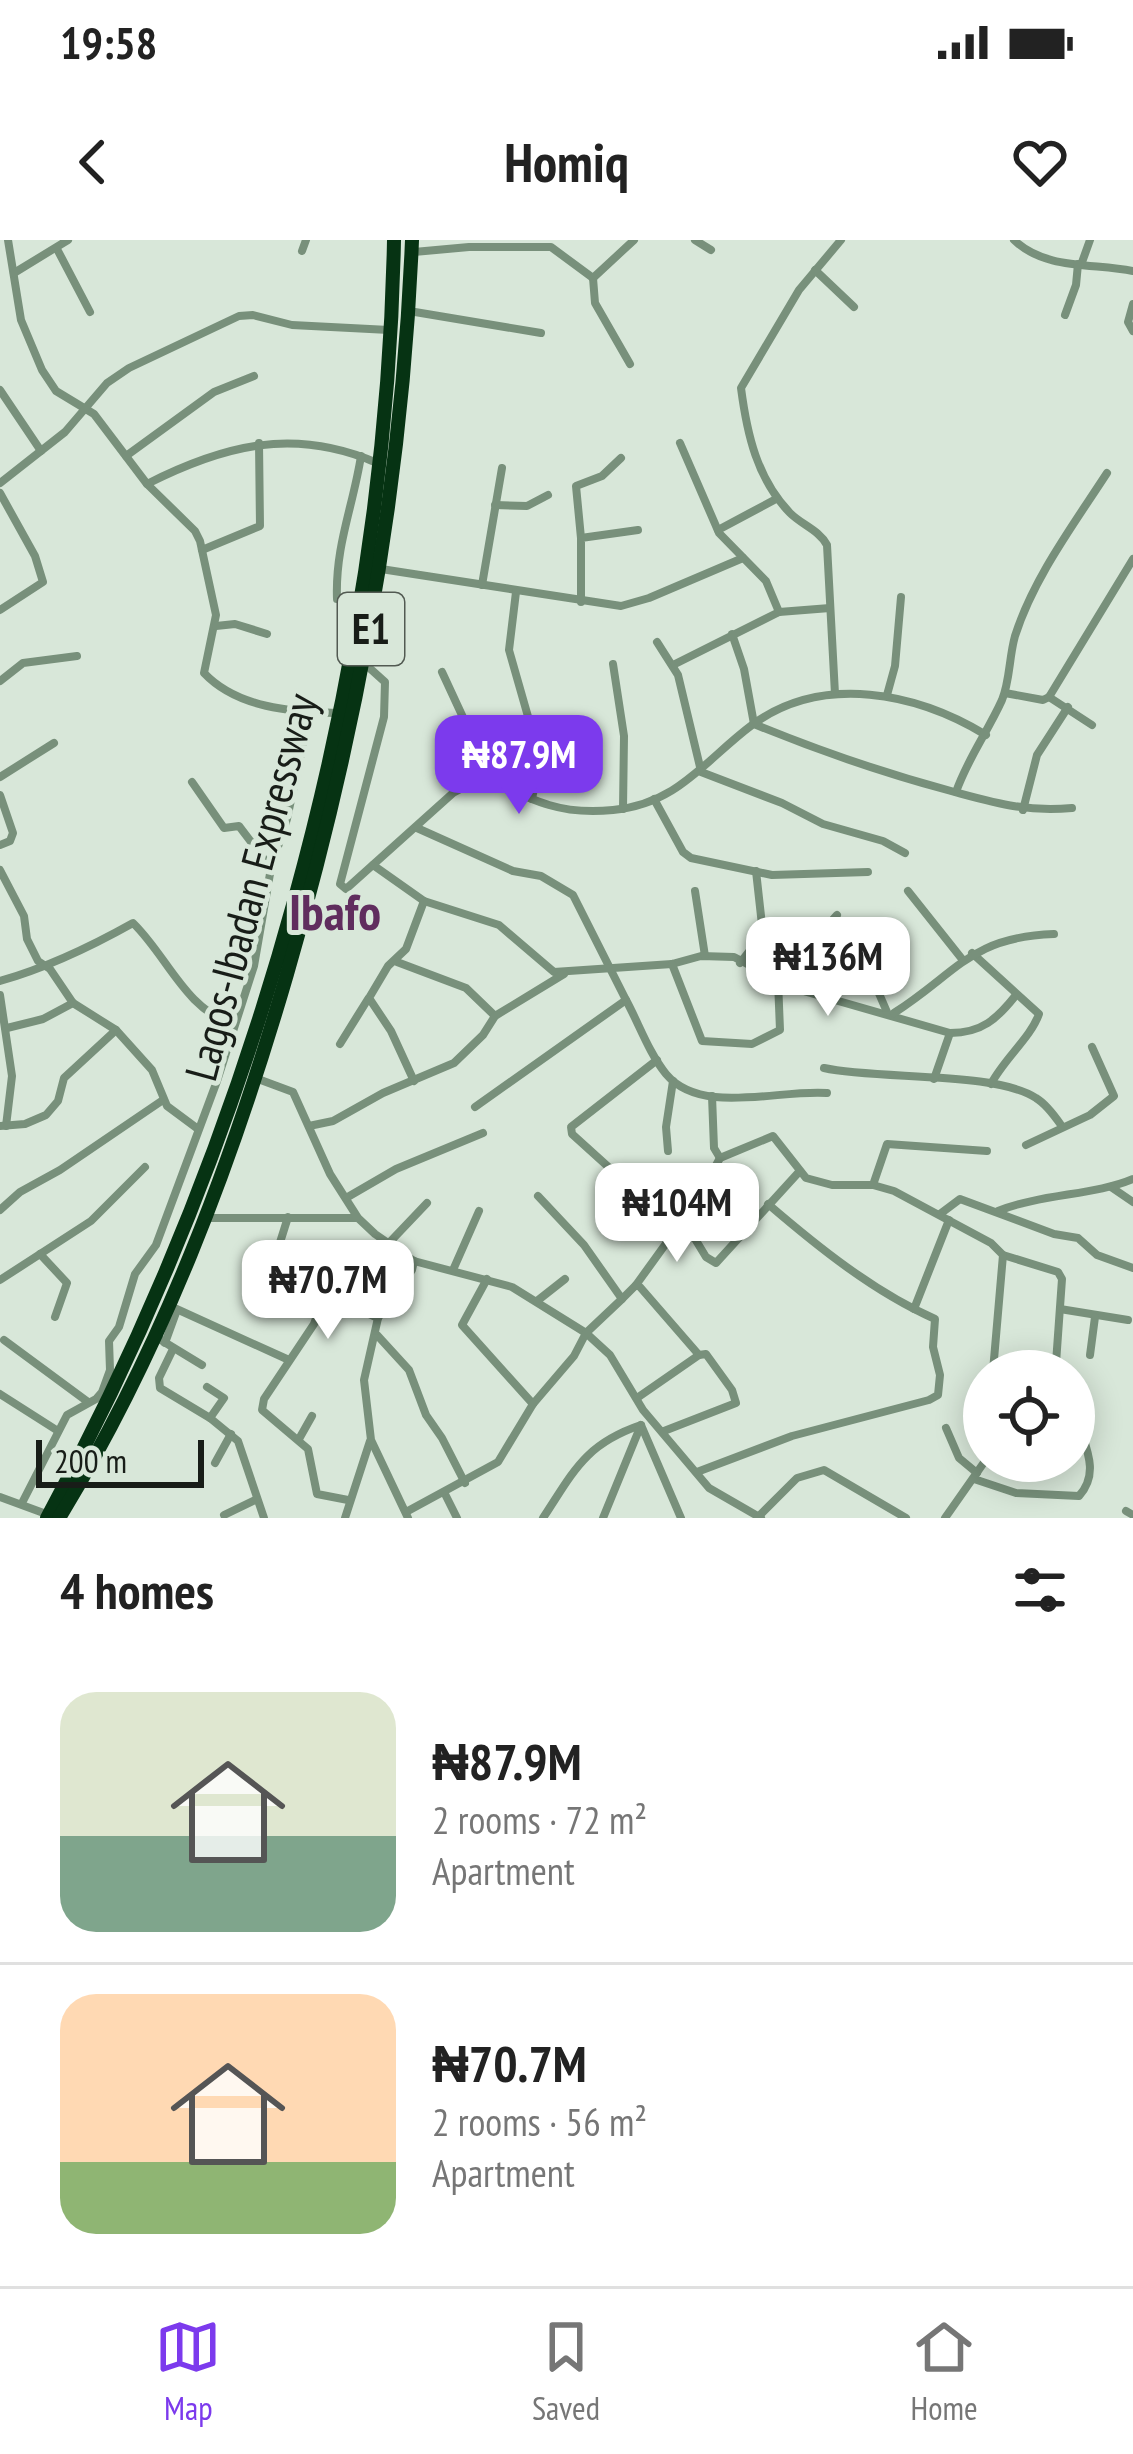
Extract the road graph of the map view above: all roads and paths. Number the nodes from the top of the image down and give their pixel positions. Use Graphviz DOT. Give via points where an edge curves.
graph roads {
  1 [pos="8,240"];
  2 [pos="68,240"];
  3 [pos="306,240"];
  4 [pos="394,240"];
  5 [pos="634,240"];
  6 [pos="695,240"];
  7 [pos="841,240"];
  8 [pos="1014,240"];
  9 [pos="1090,240"];
  10 [pos="412,246"];
  11 [pos="57,249"];
  12 [pos="711,250"];
  13 [pos="302,251"];
  14 [pos="1080,265"];
  15 [pos="814,270"];
  16 [pos="1133,271"];
  17 [pos="14,273"];
  18 [pos="593,278"];
  19 [pos="1133,304"];
  20 [pos="854,307"];
  21 [pos="409,311"];
  22 [pos="90,312"];
  23 [pos="1065,315"];
  24 [pos="390,330"];
  25 [pos="1133,332"];
  26 [pos="541,333"];
  27 [pos="630,364"];
  28 [pos="254,376"];
  29 [pos="0,390"];
  30 [pos="86,407"];
  31 [pos="11,410"];
  32 [pos="0,413"];
  33 [pos="259,442"];
  34 [pos="680,443"];
  35 [pos="40,451"];
  36 [pos="126,456"];
  37 [pos="362,456"];
  38 [pos="621,458"];
  39 [pos="377,463"];
  40 [pos="502,468"];
  41 [pos="1107,473"];
  42 [pos="0,483"];
  43 [pos="147,484"];
  44 [pos="0,493"];
  45 [pos="548,495"];
  46 [pos="776,499"];
  47 [pos="495,505"];
  48 [pos="638,530"];
  49 [pos="718,530"];
  50 [pos="581,538"];
  51 [pos="202,550"];
  52 [pos="743,558"];
  53 [pos="1133,559"];
  54 [pos="381,568"];
  55 [pos="482,585"];
  56 [pos="516,592"];
  57 [pos="901,597"];
  58 [pos="337,599"];
  59 [pos="581,602"];
  60 [pos="830,608"];
  61 [pos="0,610"];
  62 [pos="779,612"];
  63 [pos="216,626"];
  64 [pos="267,634"];
  65 [pos="732,634"];
  66 [pos="657,642"];
  67 [pos="77,656"];
  68 [pos="364,664"];
  69 [pos="613,664"];
  70 [pos="675,664"];
  71 [pos="442,672"];
  72 [pos="0,681"];
  73 [pos="1005,693"];
  74 [pos="835,694"];
  75 [pos="887,695"];
  76 [pos="1049,697"];
  77 [pos="1068,707"];
  78 [pos="310,711"];
  79 [pos="337,712"];
  80 [pos="754,724"];
  81 [pos="1092,724"];
  82 [pos="986,735"];
  83 [pos="54,743"];
  84 [pos="701,772"];
  85 [pos="0,777"];
  86 [pos="192,782"];
  87 [pos="483,785"];
  88 [pos="956,792"];
  89 [pos="0,795"];
  90 [pos="532,799"];
  91 [pos="653,799"];
  92 [pos="623,808"];
  93 [pos="1072,808"];
  94 [pos="1023,811"];
  95 [pos="417,828"];
  96 [pos="0,845"];
  97 [pos="905,853"];
  98 [pos="373,865"];
  99 [pos="271,868"];
  100 [pos="0,870"];
  101 [pos="756,871"];
  102 [pos="868,872"];
  103 [pos="695,890"];
  104 [pos="908,891"];
  105 [pos="424,901"];
  106 [pos="837,916"];
  107 [pos="1054,934"];
  108 [pos="888,945"];
  109 [pos="971,953"];
  110 [pos="704,956"];
  111 [pos="962,959"];
  112 [pos="397,962"];
  113 [pos="672,964"];
  114 [pos="740,964"];
  115 [pos="44,965"];
  116 [pos="611,966"];
  117 [pos="565,973"];
  118 [pos="0,980"];
  119 [pos="778,981"];
  120 [pos="0,994"];
  121 [pos="1016,994"];
  122 [pos="369,998"];
  123 [pos="626,1000"];
  124 [pos="74,1003"];
  125 [pos="890,1013"];
  126 [pos="494,1016"];
  127 [pos="234,1025"];
  128 [pos="7,1028"];
  129 [pos="116,1030"];
  130 [pos="950,1033"];
  131 [pos="340,1044"];
  132 [pos="1091,1047"];
  133 [pos="657,1060"];
  134 [pos="824,1068"];
  135 [pos="0,1076"];
  136 [pos="12,1076"];
  137 [pos="258,1079"];
  138 [pos="934,1079"];
  139 [pos="414,1081"];
  140 [pos="673,1081"];
  141 [pos="991,1084"];
  142 [pos="827,1093"];
  143 [pos="712,1096"];
  144 [pos="163,1100"];
  145 [pos="475,1107"];
  146 [pos="1061,1125"];
  147 [pos="3,1126"];
  148 [pos="308,1126"];
  149 [pos="198,1129"];
  150 [pos="483,1133"];
  151 [pos="1026,1145"];
  152 [pos="668,1151"];
  153 [pos="987,1151"];
  154 [pos="190,1154"];
  155 [pos="720,1158"];
  156 [pos="209,1159"];
  157 [pos="145,1167"];
  158 [pos="798,1173"];
  159 [pos="1133,1179"];
  160 [pos="873,1185"];
  161 [pos="1110,1186"];
  162 [pos="538,1196"];
  163 [pos="346,1198"];
  164 [pos="1133,1202"];
  165 [pos="427,1203"];
  166 [pos="768,1204"];
  167 [pos="990,1209"];
  168 [pos="0,1210"];
  169 [pos="478,1211"];
  170 [pos="288,1217"];
  171 [pos="945,1217"];
  172 [pos="206,1218"];
  173 [pos="358,1218"];
  174 [pos="682,1219"];
  175 [pos="670,1236"];
  176 [pos="388,1244"];
  177 [pos="40,1254"];
  178 [pos="1003,1255"];
  179 [pos="414,1261"];
  180 [pos="1133,1268"];
  181 [pos="453,1270"];
  182 [pos="487,1279"];
  183 [pos="0,1280"];
  184 [pos="565,1280"];
  185 [pos="636,1285"];
  186 [pos="325,1294"];
  187 [pos="622,1299"];
  188 [pos="537,1301"];
  189 [pos="172,1308"];
  190 [pos="1060,1309"];
  191 [pos="914,1310"];
  192 [pos="55,1317"];
  193 [pos="1095,1317"];
  194 [pos="377,1318"];
  195 [pos="1128,1320"];
  196 [pos="586,1333"];
  197 [pos="377,1335"];
  198 [pos="4,1340"];
  199 [pos="164,1343"];
  200 [pos="995,1350"];
  201 [pos="1057,1350"];
  202 [pos="1091,1350"];
  203 [pos="699,1354"];
  204 [pos="289,1360"];
  205 [pos="202,1365"];
  206 [pos="206,1387"];
  207 [pos="0,1394"];
  208 [pos="637,1398"];
  209 [pos="89,1403"];
  210 [pos="533,1404"];
  211 [pos="645,1413"];
  212 [pos="313,1416"];
  213 [pos="210,1418"];
  214 [pos="641,1425"];
  215 [pos="946,1428"];
  216 [pos="58,1431"];
  217 [pos="664,1431"];
  218 [pos="231,1434"];
  219 [pos="299,1439"];
  220 [pos="371,1440"];
  221 [pos="963,1462"];
  222 [pos="215,1463"];
  223 [pos="697,1472"];
  224 [pos="972,1482"];
  225 [pos="990,1482"];
  226 [pos="1089,1482"];
  227 [pos="465,1483"];
  228 [pos="444,1492"];
  229 [pos="0,1497"];
  230 [pos="257,1498"];
  231 [pos="348,1500"];
  232 [pos="22,1503"];
  233 [pos="224,1515"];
  234 [pos="407,1515"];
  235 [pos="52,1517"];
  236 [pos="759,1517"];
  237 [pos="264,1518"];
  238 [pos="345,1518"];
  239 [pos="457,1518"];
  240 [pos="543,1518"];
  241 [pos="603,1518"];
  242 [pos="681,1518"];
  243 [pos="906,1518"];
  244 [pos="945,1518"];
  1 -- 17 [label="street"];
  2 -- 11 [label="street"];
  3 -- 13 [label="street"];
  4 -- 24 [label="highway, Lagos-Ibadan Expressway / E1"];
  5 -- 18 [label="street"];
  6 -- 12 [label="street"];
  7 -- 15 [label="street"];
  8 -- 14 [label="street" via="1034,254"];
  9 -- 14 [label="street"];
  10 -- 18 [label="street" via="551,247"];
  10 -- 21 [label="highway, Lagos-Ibadan Expressway / E1"];
  11 -- 17 [label="street"];
  11 -- 22 [label="street"];
  14 -- 16 [label="street"];
  14 -- 23 [label="street"];
  15 -- 20 [label="street"];
  15 -- 46 [label="street" via="741,388 751,448"];
  17 -- 30 [label="street" via="21,320 42,370 56,391"];
  18 -- 27 [label="street" via="596,302"];
  19 -- 25 [label="street"];
  21 -- 26 [label="street"];
  21 -- 54 [label="highway, Lagos-Ibadan Expressway / E1"];
  24 -- 30 [label="street" via="239,316 129,368"];
  24 -- 39 [label="highway, Lagos-Ibadan Expressway / E1"];
  28 -- 36 [label="street" via="214,392"];
  29 -- 31 [label="street"];
  30 -- 35 [label="street"];
  30 -- 36 [label="street"];
  31 -- 32 [label="street"];
  31 -- 35 [label="street"];
  33 -- 37 [label="street"];
  33 -- 43 [label="street"];
  33 -- 51 [label="street" via="260,526"];
  34 -- 49 [label="street"];
  35 -- 42 [label="street"];
  36 -- 43 [label="street"];
  37 -- 39 [label="street"];
  37 -- 58 [label="street" via="342,526"];
  38 -- 50 [label="street" via="576,486"];
  39 -- 79 [label="highway, Lagos-Ibadan Expressway / E1"];
  40 -- 47 [label="street"];
  41 -- 73 [label="street" via="1026,610"];
  43 -- 51 [label="street" via="195,531"];
  44 -- 61 [label="street" via="44,582"];
  45 -- 47 [label="street" via="522,507"];
  46 -- 49 [label="street"];
  46 -- 60 [label="street" via="824,538"];
  47 -- 55 [label="street"];
  48 -- 50 [label="street"];
  49 -- 52 [label="street"];
  50 -- 59 [label="street"];
  51 -- 63 [label="street"];
  52 -- 59 [label="street" via="633,604"];
  52 -- 62 [label="street" via="766,581"];
  53 -- 76 [label="street"];
  54 -- 55 [label="street"];
  54 -- 68 [label="highway, Lagos-Ibadan Expressway / E1"];
  55 -- 56 [label="street"];
  56 -- 59 [label="street"];
  56 -- 90 [label="street" via="509,650 542,746"];
  57 -- 75 [label="street"];
  60 -- 62 [label="street"];
  60 -- 74 [label="street"];
  62 -- 65 [label="street"];
  63 -- 64 [label="street"];
  63 -- 78 [label="street" via="204,664 209,679 250,702"];
  65 -- 70 [label="street"];
  65 -- 80 [label="street"];
  66 -- 70 [label="street"];
  67 -- 72 [label="street" via="23,663"];
  68 -- 98 [label="street" via="386,682 385,717 342,888"];
  68 -- 137 [label="highway, Lagos-Ibadan Expressway / E1" via="313,891"];
  69 -- 92 [label="street"];
  70 -- 84 [label="street"];
  71 -- 87 [label="street"];
  73 -- 76 [label="street"];
  73 -- 82 [label="street"];
  74 -- 75 [label="street"];
  74 -- 80 [label="street"];
  75 -- 82 [label="street"];
  76 -- 77 [label="street"];
  77 -- 81 [label="street"];
  77 -- 94 [label="street" via="1037,755"];
  78 -- 79 [label="street"];
  78 -- 99 [label="street"];
  79 -- 156 [label="highway, Lagos-Ibadan Expressway / E1" via="286,920"];
  80 -- 84 [label="street"];
  80 -- 88 [label="street" via="872,771"];
  82 -- 88 [label="street"];
  83 -- 85 [label="street"];
  84 -- 91 [label="street"];
  84 -- 97 [label="street"];
  86 -- 99 [label="street" via="224,828 240,827"];
  87 -- 90 [label="street"];
  87 -- 95 [label="street" via="460,789"];
  88 -- 94 [label="street"];
  89 -- 96 [label="street" via="14,833"];
  90 -- 92 [label="street" via="572,810"];
  91 -- 92 [label="street"];
  91 -- 101 [label="street" via="685,855"];
  93 -- 94 [label="street"];
  95 -- 98 [label="street"];
  95 -- 116 [label="street" via="559,884"];
  98 -- 105 [label="street"];
  99 -- 127 [label="street"];
  100 -- 115 [label="street"];
  101 -- 102 [label="street"];
  101 -- 114 [label="street" via="763,934"];
  103 -- 110 [label="street"];
  104 -- 111 [label="street"];
  105 -- 112 [label="street"];
  105 -- 117 [label="street" via="500,926 548,970"];
  106 -- 119 [label="street"];
  107 -- 109 [label="street"];
  108 -- 125 [label="street" via="874,982"];
  109 -- 111 [label="street"];
  109 -- 121 [label="street"];
  110 -- 113 [label="street"];
  110 -- 114 [label="street"];
  111 -- 125 [label="street"];
  112 -- 122 [label="street"];
  112 -- 126 [label="street" via="466,988"];
  113 -- 116 [label="street"];
  113 -- 119 [label="street" via="708,1043 739,1046 777,1035"];
  114 -- 119 [label="street"];
  115 -- 118 [label="street"];
  115 -- 124 [label="street"];
  115 -- 127 [label="street" via="134,923 181,988"];
  116 -- 117 [label="street"];
  116 -- 123 [label="street"];
  117 -- 126 [label="street"];
  119 -- 125 [label="street"];
  120 -- 128 [label="street"];
  121 -- 130 [label="street" via="986,1026"];
  121 -- 141 [label="street" via="1038,1021"];
  122 -- 131 [label="street"];
  122 -- 139 [label="street"];
  123 -- 133 [label="street"];
  123 -- 145 [label="street"];
  124 -- 128 [label="street"];
  124 -- 129 [label="street"];
  125 -- 130 [label="street"];
  126 -- 139 [label="street" via="454,1063"];
  127 -- 149 [label="street"];
  128 -- 136 [label="street"];
  129 -- 144 [label="street" via="152,1070"];
  129 -- 147 [label="street" via="64,1078 46,1115"];
  130 -- 138 [label="street"];
  132 -- 146 [label="street" via="1114,1096"];
  133 -- 140 [label="street"];
  133 -- 175 [label="street" via="571,1126"];
  134 -- 138 [label="street"];
  135 -- 136 [label="street"];
  136 -- 147 [label="street"];
  137 -- 148 [label="street" via="292,1092"];
  137 -- 172 [label="highway, Lagos-Ibadan Expressway / E1"];
  138 -- 141 [label="street"];
  139 -- 148 [label="street"];
  140 -- 143 [label="street"];
  140 -- 152 [label="street"];
  141 -- 146 [label="street" via="1037,1098"];
  142 -- 143 [label="street"];
  143 -- 155 [label="street"];
  144 -- 149 [label="street"];
  144 -- 168 [label="street"];
  146 -- 151 [label="street"];
  148 -- 163 [label="street"];
  149 -- 154 [label="street"];
  150 -- 163 [label="street"];
  153 -- 160 [label="street" via="887,1144"];
  154 -- 156 [label="street"];
  154 -- 209 [label="street" via="109,1341 107,1381"];
  155 -- 158 [label="street" via="773,1136"];
  155 -- 174 [label="street"];
  156 -- 235 [label="highway, Lagos-Ibadan Expressway / E1"];
  157 -- 177 [label="street" via="92,1221"];
  158 -- 160 [label="street" via="832,1185"];
  158 -- 166 [label="street"];
  159 -- 161 [label="street"];
  160 -- 171 [label="street"];
  161 -- 164 [label="street"];
  161 -- 167 [label="street"];
  162 -- 187 [label="street"];
  163 -- 173 [label="street"];
  165 -- 176 [label="street"];
  166 -- 174 [label="street" via="712,1264"];
  166 -- 191 [label="street" via="797,1233"];
  167 -- 171 [label="street" via="960,1199"];
  167 -- 180 [label="street" via="1078,1238"];
  169 -- 181 [label="street"];
  170 -- 172 [label="street"];
  170 -- 173 [label="street"];
  170 -- 186 [label="street" via="278,1264"];
  171 -- 178 [label="street"];
  171 -- 191 [label="street"];
  172 -- 189 [label="highway, Lagos-Ibadan Expressway / E1"];
  173 -- 176 [label="street"];
  174 -- 175 [label="street"];
  175 -- 185 [label="street"];
  176 -- 179 [label="street"];
  177 -- 183 [label="street"];
  177 -- 192 [label="street" via="67,1283"];
  178 -- 190 [label="street" via="1058,1272"];
  178 -- 200 [label="street"];
  179 -- 181 [label="street"];
  179 -- 194 [label="street"];
  181 -- 182 [label="street"];
  182 -- 188 [label="street"];
  182 -- 210 [label="street" via="462,1325"];
  184 -- 188 [label="street"];
  185 -- 187 [label="street"];
  185 -- 203 [label="street"];
  186 -- 194 [label="street"];
  186 -- 204 [label="street"];
  187 -- 196 [label="street"];
  188 -- 196 [label="street"];
  189 -- 199 [label="highway, Lagos-Ibadan Expressway / E1"];
  189 -- 204 [label="street"];
  190 -- 193 [label="street"];
  190 -- 201 [label="street"];
  191 -- 223 [label="street" via="935,1318 938,1395"];
  193 -- 195 [label="street"];
  193 -- 202 [label="street"];
  194 -- 197 [label="street"];
  196 -- 208 [label="street"];
  196 -- 210 [label="street"];
  197 -- 220 [label="street" via="364,1380"];
  197 -- 227 [label="street" via="409,1370"];
  198 -- 209 [label="street"];
  199 -- 205 [label="street"];
  199 -- 213 [label="street" via="160,1388"];
  199 -- 235 [label="highway, Lagos-Ibadan Expressway / E1"];
  203 -- 208 [label="street"];
  203 -- 217 [label="street" via="716,1365 736,1402"];
  204 -- 219 [label="street" via="262,1410"];
  206 -- 213 [label="street" via="224,1398"];
  207 -- 216 [label="street"];
  208 -- 211 [label="street"];
  209 -- 216 [label="street" via="73,1408"];
  210 -- 227 [label="street" via="498,1462"];
  211 -- 214 [label="street"];
  211 -- 217 [label="street"];
  212 -- 219 [label="street"];
  213 -- 218 [label="street"];
  214 -- 240 [label="street" via="591,1450"];
  214 -- 241 [label="street"];
  214 -- 242 [label="street"];
  215 -- 221 [label="street"];
  216 -- 232 [label="street"];
  217 -- 223 [label="street"];
  218 -- 222 [label="street"];
  218 -- 230 [label="street"];
  219 -- 231 [label="street" via="310,1453 317,1494"];
  220 -- 231 [label="street"];
  220 -- 234 [label="street"];
  223 -- 236 [label="street" via="721,1497"];
  224 -- 244 [label="street"];
  225 -- 226 [label="street" via="1016,1493 1079,1496"];
  227 -- 228 [label="street"];
  228 -- 234 [label="street"];
  228 -- 239 [label="street"];
  229 -- 232 [label="street"];
  230 -- 233 [label="street"];
  230 -- 237 [label="street"];
  231 -- 238 [label="street"];
  232 -- 235 [label="street"];
  236 -- 243 [label="street" via="797,1478 824,1470"];
}
